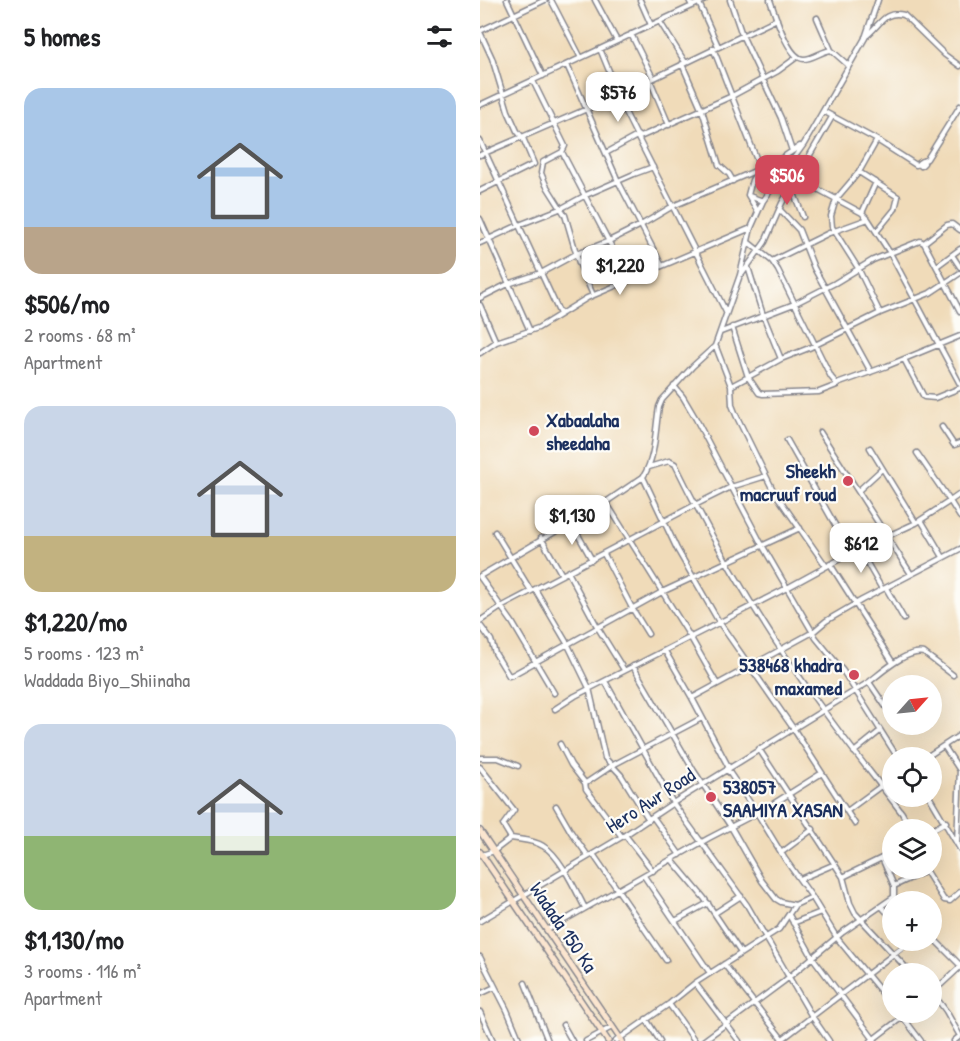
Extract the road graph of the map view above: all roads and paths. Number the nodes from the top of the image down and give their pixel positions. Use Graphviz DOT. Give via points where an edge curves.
graph roads {
  1 [pos="507,0"];
  2 [pos="545,0"];
  3 [pos="551,0"];
  4 [pos="595,0"];
  5 [pos="640,0"];
  6 [pos="689,0"];
  7 [pos="705,0"];
  8 [pos="730,0"];
  9 [pos="770,0"];
  10 [pos="878,0"];
  11 [pos="699,3"];
  12 [pos="692,6"];
  13 [pos="514,15"];
  14 [pos="817,18"];
  15 [pos="777,19"];
  16 [pos="660,21"];
  17 [pos="651,25"];
  18 [pos="480,31"];
  19 [pos="631,34"];
  20 [pos="742,35"];
  21 [pos="865,38"];
  22 [pos="617,41"];
  23 [pos="716,47"];
  24 [pos="600,49"];
  25 [pos="831,50"];
  26 [pos="796,57"];
  27 [pos="581,58"];
  28 [pos="684,63"];
  29 [pos="567,64"];
  30 [pos="848,65"];
  31 [pos="960,66"];
  32 [pos="543,76"];
  33 [pos="652,79"];
  34 [pos="763,79"];
  35 [pos="533,81"];
  36 [pos="504,94"];
  37 [pos="618,95"];
  38 [pos="732,96"];
  39 [pos="480,105"];
  40 [pos="960,106"];
  41 [pos="587,109"];
  42 [pos="702,110"];
  43 [pos="823,111"];
  44 [pos="832,117"];
  45 [pos="554,123"];
  46 [pos="669,124"];
  47 [pos="638,136"];
  48 [pos="522,137"];
  49 [pos="877,140"];
  50 [pos="480,141"];
  51 [pos="804,144"];
  52 [pos="792,151"];
  53 [pos="562,152"];
  54 [pos="485,153"];
  55 [pos="606,153"];
  56 [pos="480,155"];
  57 [pos="653,167"];
  58 [pos="760,168"];
  59 [pos="784,171"];
  60 [pos="859,172"];
  61 [pos="797,179"];
  62 [pos="618,181"];
  63 [pos="733,181"];
  64 [pos="499,182"];
  65 [pos="876,182"];
  66 [pos="792,187"];
  67 [pos="480,191"];
  68 [pos="586,195"];
  69 [pos="748,195"];
  70 [pos="836,199"];
  71 [pos="763,201"];
  72 [pos="673,206"];
  73 [pos="562,208"];
  74 [pos="780,210"];
  75 [pos="758,212"];
  76 [pos="862,213"];
  77 [pos="803,217"];
  78 [pos="480,219"];
  79 [pos="868,219"];
  80 [pos="519,225"];
  81 [pos="641,225"];
  82 [pos="751,228"];
  83 [pos="960,230"];
  84 [pos="876,231"];
  85 [pos="835,232"];
  86 [pos="489,239"];
  87 [pos="609,241"];
  88 [pos="748,241"];
  89 [pos="480,243"];
  90 [pos="924,243"];
  91 [pos="804,245"];
  92 [pos="960,249"];
  93 [pos="758,251"];
  94 [pos="694,252"];
  95 [pos="890,253"];
  96 [pos="576,254"];
  97 [pos="951,255"];
  98 [pos="772,261"];
  99 [pos="662,266"];
  100 [pos="937,266"];
  101 [pos="748,267"];
  102 [pos="960,267"];
  103 [pos="858,268"];
  104 [pos="541,273"];
  105 [pos="960,273"];
  106 [pos="740,275"];
  107 [pos="629,280"];
  108 [pos="946,281"];
  109 [pos="508,284"];
  110 [pos="825,288"];
  111 [pos="593,296"];
  112 [pos="480,298"];
  113 [pos="915,299"];
  114 [pos="794,304"];
  115 [pos="480,305"];
  116 [pos="960,311"];
  117 [pos="726,313"];
  118 [pos="880,313"];
  119 [pos="560,314"];
  120 [pos="764,315"];
  121 [pos="732,327"];
  122 [pos="848,328"];
  123 [pos="530,331"];
  124 [pos="720,332"];
  125 [pos="960,336"];
  126 [pos="496,342"];
  127 [pos="815,344"];
  128 [pos="939,344"];
  129 [pos="715,346"];
  130 [pos="480,353"];
  131 [pos="781,359"];
  132 [pos="904,359"];
  133 [pos="871,372"];
  134 [pos="748,376"];
  135 [pos="837,384"];
  136 [pos="674,386"];
  137 [pos="731,386"];
  138 [pos="960,386"];
  139 [pos="942,427"];
  140 [pos="820,432"];
  141 [pos="787,440"];
  142 [pos="960,443"];
  143 [pos="870,448"];
  144 [pos="917,453"];
  145 [pos="648,468"];
  146 [pos="882,469"];
  147 [pos="766,476"];
  148 [pos="643,477"];
  149 [pos="731,487"];
  150 [pos="858,491"];
  151 [pos="960,494"];
  152 [pos="950,501"];
  153 [pos="606,502"];
  154 [pos="695,505"];
  155 [pos="960,517"];
  156 [pos="921,520"];
  157 [pos="664,521"];
  158 [pos="571,522"];
  159 [pos="915,523"];
  160 [pos="801,528"];
  161 [pos="495,532"];
  162 [pos="889,536"];
  163 [pos="542,538"];
  164 [pos="630,539"];
  165 [pos="762,545"];
  166 [pos="859,549"];
  167 [pos="960,549"];
  168 [pos="851,553"];
  169 [pos="604,554"];
  170 [pos="511,556"];
  171 [pos="944,557"];
  172 [pos="592,560"];
  173 [pos="728,562"];
  174 [pos="828,565"];
  175 [pos="568,572"];
  176 [pos="911,574"];
  177 [pos="562,575"];
  178 [pos="480,576"];
  179 [pos="693,578"];
  180 [pos="787,588"];
  181 [pos="884,589"];
  182 [pos="533,590"];
  183 [pos="662,592"];
  184 [pos="856,604"];
  185 [pos="753,605"];
  186 [pos="501,607"];
  187 [pos="632,608"];
  188 [pos="904,619"];
  189 [pos="719,622"];
  190 [pos="480,623"];
  191 [pos="598,628"];
  192 [pos="813,632"];
  193 [pos="648,634"];
  194 [pos="691,638"];
  195 [pos="568,645"];
  196 [pos="781,648"];
  197 [pos="665,651"];
  198 [pos="535,661"];
  199 [pos="893,663"];
  200 [pos="633,666"];
  201 [pos="749,667"];
  202 [pos="624,670"];
  203 [pos="953,675"];
  204 [pos="605,681"];
  205 [pos="869,682"];
  206 [pos="717,684"];
  207 [pos="589,688"];
  208 [pos="854,690"];
  209 [pos="554,693"];
  210 [pos="692,698"];
  211 [pos="882,701"];
  212 [pos="555,709"];
  213 [pos="823,711"];
  214 [pos="702,718"];
  215 [pos="793,728"];
  216 [pos="880,731"];
  217 [pos="674,733"];
  218 [pos="960,735"];
  219 [pos="560,744"];
  220 [pos="944,746"];
  221 [pos="891,747"];
  222 [pos="759,749"];
  223 [pos="643,751"];
  224 [pos="854,752"];
  225 [pos="480,758"];
  226 [pos="613,765"];
  227 [pos="518,766"];
  228 [pos="480,767"];
  229 [pos="728,768"];
  230 [pos="959,769"];
  231 [pos="822,772"];
  232 [pos="585,783"];
  233 [pos="702,784"];
  234 [pos="880,786"];
  235 [pos="789,794"];
  236 [pos="672,803"];
  237 [pos="556,806"];
  238 [pos="936,807"];
  239 [pos="847,811"];
  240 [pos="757,813"];
  241 [pos="651,819"];
  242 [pos="903,819"];
  243 [pos="946,822"];
  244 [pos="960,823"];
  245 [pos="855,824"];
  246 [pos="942,824"];
  247 [pos="731,827"];
  248 [pos="813,829"];
  249 [pos="480,831"];
  250 [pos="624,836"];
  251 [pos="511,838"];
  252 [pos="701,843"];
  253 [pos="957,843"];
  254 [pos="960,849"];
  255 [pos="494,851"];
  256 [pos="781,853"];
  257 [pos="481,854"];
  258 [pos="591,855"];
  259 [pos="680,855"];
  260 [pos="882,858"];
  261 [pos="672,860"];
  262 [pos="835,864"];
  263 [pos="564,870"];
  264 [pos="653,871"];
  265 [pos="644,876"];
  266 [pos="843,877"];
  267 [pos="800,879"];
  268 [pos="891,879"];
  269 [pos="908,879"];
  270 [pos="931,879"];
  271 [pos="894,886"];
  272 [pos="619,890"];
  273 [pos="894,891"];
  274 [pos="960,892"];
  275 [pos="523,894"];
  276 [pos="741,896"];
  277 [pos="812,897"];
  278 [pos="513,901"];
  279 [pos="708,903"];
  280 [pos="795,905"];
  281 [pos="881,906"];
  282 [pos="585,908"];
  283 [pos="821,912"];
  284 [pos="715,913"];
  285 [pos="789,915"];
  286 [pos="482,918"];
  287 [pos="861,919"];
  288 [pos="675,921"];
  289 [pos="793,923"];
  290 [pos="547,930"];
  291 [pos="766,938"];
  292 [pos="837,938"];
  293 [pos="942,948"];
  294 [pos="897,951"];
  295 [pos="741,953"];
  296 [pos="893,954"];
  297 [pos="480,957"];
  298 [pos="813,958"];
  299 [pos="666,960"];
  300 [pos="902,963"];
  301 [pos="724,964"];
  302 [pos="960,967"];
  303 [pos="710,973"];
  304 [pos="867,975"];
  305 [pos="789,978"];
  306 [pos="525,983"];
  307 [pos="695,983"];
  308 [pos="942,984"];
  309 [pos="495,987"];
  310 [pos="882,993"];
  311 [pos="480,994"];
  312 [pos="840,995"];
  313 [pos="754,1003"];
  314 [pos="669,1005"];
  315 [pos="942,1008"];
  316 [pos="480,1012"];
  317 [pos="811,1015"];
  318 [pos="646,1019"];
  319 [pos="895,1023"];
  320 [pos="908,1023"];
  321 [pos="726,1024"];
  322 [pos="563,1025"];
  323 [pos="612,1027"];
  324 [pos="602,1032"];
  325 [pos="960,1036"];
  326 [pos="619,1040"];
  327 [pos="782,1040"];
  328 [pos="873,1040"];
  329 [pos="493,1041"];
  330 [pos="520,1041"];
  331 [pos="548,1041"];
  332 [pos="572,1041"];
  333 [pos="586,1041"];
  334 [pos="608,1041"];
  335 [pos="660,1041"];
  336 [pos="696,1041"];
  337 [pos="703,1041"];
  338 [pos="740,1041"];
  339 [pos="829,1041"];
  340 [pos="921,1041"];
  341 [pos="954,1041"];
  1 -- 13 [label="street"];
  2 -- 13 [label="street"];
  3 -- 27 [label="street"];
  4 -- 22 [label="street"];
  5 -- 17 [label="street"];
  6 -- 12 [label="street"];
  7 -- 11 [label="street"];
  8 -- 20 [label="street"];
  9 -- 15 [label="street"];
  10 -- 21 [label="street"];
  11 -- 12 [label="street"];
  11 -- 23 [label="street"];
  12 -- 16 [label="street"];
  13 -- 18 [label="street"];
  13 -- 32 [label="street"];
  14 -- 25 [label="street"];
  15 -- 20 [label="street"];
  15 -- 26 [label="street"];
  16 -- 17 [label="street"];
  16 -- 28 [label="street"];
  17 -- 19 [label="street"];
  18 -- 36 [label="street"];
  19 -- 22 [label="street"];
  19 -- 33 [label="street"];
  20 -- 23 [label="street"];
  20 -- 34 [label="street"];
  21 -- 30 [label="street"];
  21 -- 31 [label="street" via="887,15 904,15"];
  22 -- 24 [label="street"];
  23 -- 28 [label="street"];
  23 -- 38 [label="street"];
  24 -- 27 [label="street"];
  24 -- 37 [label="street"];
  25 -- 26 [label="street" via="805,60"];
  25 -- 30 [label="street"];
  26 -- 34 [label="street"];
  27 -- 29 [label="street"];
  28 -- 33 [label="street"];
  28 -- 42 [label="street"];
  29 -- 32 [label="street"];
  29 -- 41 [label="street"];
  30 -- 43 [label="street"];
  32 -- 35 [label="street"];
  33 -- 37 [label="street"];
  33 -- 46 [label="street"];
  34 -- 38 [label="street"];
  34 -- 52 [label="street"];
  35 -- 36 [label="street"];
  35 -- 45 [label="street"];
  36 -- 39 [label="street"];
  36 -- 48 [label="street" via="516,131"];
  37 -- 41 [label="street"];
  37 -- 47 [label="street"];
  38 -- 42 [label="street"];
  38 -- 58 [label="street"];
  40 -- 49 [label="street" via="921,163 916,165"];
  41 -- 45 [label="street"];
  41 -- 55 [label="street"];
  42 -- 46 [label="street"];
  42 -- 63 [label="street" via="719,165"];
  43 -- 44 [label="street"];
  43 -- 51 [label="street"];
  44 -- 49 [label="street"];
  44 -- 61 [label="street"];
  45 -- 48 [label="street"];
  45 -- 53 [label="street" via="565,146"];
  46 -- 47 [label="street"];
  47 -- 55 [label="street"];
  47 -- 57 [label="street"];
  48 -- 54 [label="street"];
  48 -- 64 [label="street" via="534,164"];
  49 -- 60 [label="street"];
  50 -- 54 [label="street"];
  51 -- 52 [label="street"];
  51 -- 59 [label="street"];
  52 -- 58 [label="street"];
  53 -- 68 [label="street"];
  53 -- 73 [label="street" via="541,166 546,185"];
  54 -- 56 [label="street"];
  54 -- 64 [label="street"];
  55 -- 62 [label="street"];
  57 -- 62 [label="street"];
  57 -- 72 [label="street"];
  58 -- 63 [label="street"];
  58 -- 69 [label="street"];
  59 -- 61 [label="street"];
  59 -- 71 [label="street"];
  60 -- 65 [label="street"];
  60 -- 70 [label="street"];
  61 -- 66 [label="street"];
  61 -- 70 [label="street"];
  62 -- 68 [label="street"];
  62 -- 81 [label="street"];
  63 -- 72 [label="street"];
  64 -- 67 [label="street"];
  64 -- 80 [label="street"];
  65 -- 76 [label="street"];
  65 -- 84 [label="street" via="898,199 895,209"];
  66 -- 74 [label="street"];
  66 -- 77 [label="street"];
  68 -- 73 [label="street"];
  68 -- 87 [label="street"];
  69 -- 71 [label="street"];
  69 -- 75 [label="street"];
  70 -- 76 [label="street"];
  70 -- 85 [label="street" via="831,216"];
  71 -- 75 [label="street"];
  72 -- 81 [label="street"];
  72 -- 94 [label="street"];
  73 -- 80 [label="street"];
  73 -- 96 [label="street"];
  74 -- 91 [label="street" via="799,230"];
  74 -- 93 [label="street"];
  75 -- 82 [label="street"];
  76 -- 79 [label="street"];
  78 -- 86 [label="street"];
  79 -- 84 [label="street"];
  79 -- 85 [label="street"];
  80 -- 86 [label="street"];
  80 -- 104 [label="street"];
  81 -- 87 [label="street"];
  81 -- 99 [label="street"];
  82 -- 88 [label="street"];
  82 -- 94 [label="street"];
  83 -- 90 [label="street" via="947,225"];
  84 -- 95 [label="street"];
  85 -- 91 [label="street"];
  85 -- 103 [label="street"];
  86 -- 89 [label="street"];
  86 -- 109 [label="street"];
  87 -- 96 [label="street"];
  87 -- 107 [label="street"];
  88 -- 93 [label="street"];
  88 -- 106 [label="street"];
  90 -- 95 [label="street" via="920,241"];
  90 -- 100 [label="street"];
  91 -- 98 [label="street"];
  91 -- 110 [label="street"];
  92 -- 97 [label="street"];
  93 -- 98 [label="street"];
  93 -- 101 [label="street"];
  94 -- 99 [label="street"];
  94 -- 117 [label="street"];
  95 -- 103 [label="street"];
  95 -- 113 [label="street"];
  96 -- 104 [label="street"];
  96 -- 111 [label="street"];
  97 -- 100 [label="street"];
  97 -- 102 [label="street"];
  98 -- 114 [label="street"];
  99 -- 107 [label="street"];
  100 -- 108 [label="street"];
  101 -- 106 [label="street"];
  101 -- 120 [label="street"];
  103 -- 110 [label="street"];
  103 -- 118 [label="street"];
  104 -- 109 [label="street"];
  104 -- 119 [label="street"];
  105 -- 108 [label="street"];
  106 -- 117 [label="street"];
  107 -- 111 [label="street"];
  108 -- 113 [label="street"];
  108 -- 116 [label="street"];
  109 -- 112 [label="street"];
  109 -- 123 [label="street"];
  110 -- 114 [label="street"];
  110 -- 122 [label="street"];
  111 -- 119 [label="street"];
  113 -- 118 [label="street"];
  113 -- 128 [label="street"];
  114 -- 120 [label="street"];
  114 -- 127 [label="street"];
  115 -- 126 [label="street"];
  117 -- 124 [label="street"];
  118 -- 122 [label="street"];
  119 -- 123 [label="street"];
  120 -- 121 [label="street"];
  120 -- 131 [label="street"];
  121 -- 124 [label="street"];
  121 -- 134 [label="street"];
  122 -- 127 [label="street"];
  122 -- 133 [label="street"];
  123 -- 126 [label="street"];
  124 -- 129 [label="street"];
  125 -- 128 [label="street"];
  126 -- 130 [label="street"];
  127 -- 131 [label="street"];
  127 -- 135 [label="street"];
  128 -- 132 [label="street"];
  128 -- 138 [label="street"];
  129 -- 136 [label="street"];
  129 -- 137 [label="street"];
  131 -- 134 [label="street"];
  132 -- 133 [label="street"];
  132 -- 138 [label="street" via="924,397 935,398"];
  133 -- 135 [label="street"];
  134 -- 135 [label="street" via="763,394 819,392"];
  134 -- 137 [label="street"];
  136 -- 145 [label="street" via="659,407"];
  136 -- 149 [label="street"];
  137 -- 147 [label="street" via="732,405"];
  139 -- 142 [label="street" via="954,445"];
  140 -- 150 [label="street"];
  141 -- 168 [label="street"];
  143 -- 146 [label="street"];
  144 -- 152 [label="street"];
  145 -- 148 [label="street"];
  145 -- 154 [label="street" via="672,461"];
  146 -- 150 [label="street"];
  146 -- 159 [label="street"];
  147 -- 149 [label="street"];
  147 -- 160 [label="street"];
  148 -- 153 [label="street"];
  148 -- 157 [label="street"];
  149 -- 154 [label="street"];
  149 -- 165 [label="street"];
  150 -- 162 [label="street"];
  151 -- 152 [label="street"];
  152 -- 155 [label="street"];
  152 -- 156 [label="street"];
  153 -- 158 [label="street"];
  153 -- 164 [label="street"];
  154 -- 157 [label="street"];
  154 -- 173 [label="street"];
  156 -- 159 [label="street"];
  156 -- 171 [label="street"];
  157 -- 164 [label="street"];
  157 -- 179 [label="street"];
  158 -- 163 [label="street"];
  158 -- 172 [label="street"];
  159 -- 162 [label="street"];
  160 -- 165 [label="street"];
  160 -- 174 [label="street"];
  161 -- 170 [label="street"];
  162 -- 166 [label="street"];
  162 -- 176 [label="street"];
  163 -- 170 [label="street"];
  163 -- 177 [label="street"];
  164 -- 169 [label="street"];
  164 -- 183 [label="street"];
  165 -- 173 [label="street"];
  165 -- 180 [label="street"];
  166 -- 168 [label="street"];
  166 -- 181 [label="street"];
  167 -- 171 [label="street"];
  168 -- 174 [label="street"];
  169 -- 172 [label="street"];
  169 -- 187 [label="street"];
  170 -- 178 [label="street"];
  170 -- 182 [label="street"];
  171 -- 176 [label="street"];
  172 -- 175 [label="street"];
  173 -- 179 [label="street"];
  173 -- 185 [label="street"];
  174 -- 180 [label="street"];
  174 -- 184 [label="street"];
  175 -- 177 [label="street"];
  175 -- 191 [label="street"];
  176 -- 181 [label="street"];
  177 -- 182 [label="street"];
  178 -- 186 [label="street"];
  179 -- 183 [label="street"];
  179 -- 189 [label="street"];
  180 -- 185 [label="street"];
  180 -- 192 [label="street"];
  181 -- 184 [label="street"];
  181 -- 188 [label="street"];
  182 -- 186 [label="street"];
  182 -- 195 [label="street"];
  183 -- 187 [label="street"];
  183 -- 194 [label="street"];
  184 -- 192 [label="street"];
  184 -- 199 [label="street"];
  185 -- 189 [label="street"];
  185 -- 196 [label="street"];
  186 -- 190 [label="street"];
  186 -- 198 [label="street"];
  187 -- 191 [label="street"];
  187 -- 193 [label="street"];
  189 -- 194 [label="street"];
  189 -- 201 [label="street"];
  190 -- 198 [label="street" via="509,675"];
  191 -- 195 [label="street"];
  191 -- 202 [label="street"];
  192 -- 196 [label="street"];
  192 -- 208 [label="street"];
  194 -- 197 [label="street"];
  194 -- 206 [label="street"];
  195 -- 198 [label="street"];
  195 -- 207 [label="street"];
  196 -- 201 [label="street"];
  196 -- 213 [label="street"];
  197 -- 200 [label="street"];
  197 -- 210 [label="street"];
  198 -- 209 [label="street"];
  199 -- 203 [label="street, Hero Awr Road" via="919,652"];
  199 -- 205 [label="street, Hero Awr Road"];
  200 -- 202 [label="street"];
  200 -- 217 [label="street"];
  201 -- 206 [label="street"];
  201 -- 215 [label="street"];
  202 -- 204 [label="street"];
  204 -- 207 [label="street"];
  204 -- 223 [label="street"];
  205 -- 208 [label="street, Hero Awr Road"];
  205 -- 211 [label="street"];
  206 -- 210 [label="street"];
  207 -- 212 [label="street"];
  207 -- 226 [label="street" via="604,754"];
  208 -- 213 [label="street, Hero Awr Road"];
  208 -- 216 [label="street"];
  210 -- 214 [label="street"];
  213 -- 215 [label="street, Hero Awr Road"];
  213 -- 224 [label="street"];
  214 -- 217 [label="street"];
  214 -- 229 [label="street"];
  215 -- 222 [label="street, Hero Awr Road"];
  215 -- 231 [label="street"];
  216 -- 221 [label="street"];
  216 -- 224 [label="street"];
  217 -- 223 [label="street"];
  217 -- 233 [label="street"];
  218 -- 220 [label="street"];
  219 -- 232 [label="street"];
  220 -- 230 [label="street"];
  222 -- 229 [label="street, Hero Awr Road"];
  222 -- 235 [label="street"];
  223 -- 226 [label="street"];
  223 -- 236 [label="street"];
  224 -- 234 [label="street"];
  225 -- 227 [label="street" via="498,758"];
  226 -- 232 [label="street"];
  226 -- 241 [label="street"];
  228 -- 251 [label="street" via="514,810 503,825"];
  229 -- 233 [label="street, Hero Awr Road"];
  229 -- 240 [label="street"];
  230 -- 244 [label="street"];
  231 -- 235 [label="street"];
  231 -- 239 [label="street"];
  232 -- 250 [label="street"];
  233 -- 236 [label="street, Hero Awr Road"];
  233 -- 247 [label="street"];
  234 -- 239 [label="street"];
  234 -- 242 [label="street"];
  235 -- 240 [label="street"];
  235 -- 248 [label="street"];
  236 -- 241 [label="street, Hero Awr Road"];
  236 -- 252 [label="street"];
  237 -- 258 [label="street"];
  238 -- 243 [label="street"];
  239 -- 245 [label="street"];
  240 -- 247 [label="street"];
  240 -- 256 [label="street"];
  241 -- 250 [label="street, Hero Awr Road"];
  241 -- 259 [label="street"];
  243 -- 246 [label="street"];
  243 -- 253 [label="street"];
  244 -- 253 [label="street"];
  247 -- 252 [label="street"];
  247 -- 280 [label="street" via="771,894 781,902"];
  248 -- 256 [label="street"];
  248 -- 262 [label="street"];
  249 -- 255 [label="street, Wadada 150 Ka"];
  250 -- 258 [label="street, Hero Awr Road"];
  250 -- 264 [label="street"];
  251 -- 255 [label="street"];
  251 -- 263 [label="street" via="544,846"];
  252 -- 259 [label="street"];
  252 -- 276 [label="street"];
  253 -- 254 [label="street"];
  255 -- 257 [label="street"];
  255 -- 275 [label="street, Wadada 150 Ka"];
  256 -- 267 [label="street"];
  257 -- 278 [label="street, Wadada 150 Ka"];
  258 -- 263 [label="street, Hero Awr Road"];
  258 -- 272 [label="street"];
  259 -- 261 [label="street"];
  260 -- 266 [label="street"];
  261 -- 264 [label="street"];
  261 -- 279 [label="street"];
  262 -- 266 [label="street"];
  262 -- 267 [label="street"];
  263 -- 275 [label="street, Hero Awr Road"];
  263 -- 282 [label="street"];
  264 -- 265 [label="street"];
  265 -- 272 [label="street"];
  265 -- 288 [label="street"];
  266 -- 287 [label="street" via="850,903"];
  267 -- 277 [label="street"];
  268 -- 271 [label="street"];
  269 -- 271 [label="street"];
  270 -- 274 [label="street" via="944,900 950,901"];
  271 -- 273 [label="street"];
  272 -- 282 [label="street"];
  272 -- 299 [label="street"];
  275 -- 278 [label="street, Hero Awr Road"];
  275 -- 290 [label="street, Wadada 150 Ka"];
  276 -- 284 [label="street"];
  276 -- 291 [label="street"];
  277 -- 280 [label="street"];
  277 -- 283 [label="street"];
  278 -- 286 [label="street, Hero Awr Road"];
  278 -- 324 [label="street, Wadada 150 Ka"];
  279 -- 284 [label="street"];
  279 -- 288 [label="street"];
  280 -- 285 [label="street"];
  281 -- 287 [label="street"];
  282 -- 290 [label="street"];
  283 -- 289 [label="street"];
  283 -- 292 [label="street"];
  284 -- 295 [label="street"];
  285 -- 289 [label="street"];
  285 -- 291 [label="street"];
  287 -- 292 [label="street"];
  287 -- 296 [label="street"];
  288 -- 303 [label="street"];
  289 -- 298 [label="street"];
  290 -- 323 [label="street, Wadada 150 Ka"];
  291 -- 295 [label="street"];
  291 -- 305 [label="street"];
  292 -- 298 [label="street"];
  292 -- 304 [label="street"];
  293 -- 302 [label="street"];
  294 -- 296 [label="street"];
  295 -- 301 [label="street"];
  296 -- 300 [label="street"];
  296 -- 304 [label="street"];
  297 -- 309 [label="street"];
  298 -- 305 [label="street"];
  298 -- 312 [label="street"];
  301 -- 303 [label="street"];
  301 -- 313 [label="street"];
  302 -- 308 [label="street"];
  303 -- 307 [label="street"];
  304 -- 310 [label="street"];
  304 -- 312 [label="street"];
  305 -- 313 [label="street"];
  305 -- 317 [label="street"];
  306 -- 331 [label="street"];
  307 -- 314 [label="street"];
  307 -- 321 [label="street"];
  309 -- 311 [label="street"];
  309 -- 330 [label="street"];
  312 -- 317 [label="street"];
  312 -- 328 [label="street"];
  313 -- 321 [label="street"];
  313 -- 327 [label="street"];
  314 -- 318 [label="street"];
  314 -- 336 [label="street"];
  315 -- 325 [label="street"];
  316 -- 329 [label="street"];
  317 -- 327 [label="street"];
  317 -- 339 [label="street"];
  318 -- 326 [label="street"];
  318 -- 335 [label="street"];
  319 -- 328 [label="street"];
  320 -- 340 [label="street"];
  321 -- 337 [label="street"];
  321 -- 338 [label="street"];
  322 -- 332 [label="street"];
  323 -- 324 [label="street"];
  323 -- 326 [label="street, Wadada 150 Ka"];
  324 -- 333 [label="street"];
  324 -- 334 [label="street, Wadada 150 Ka"];
  325 -- 341 [label="street"];
}
